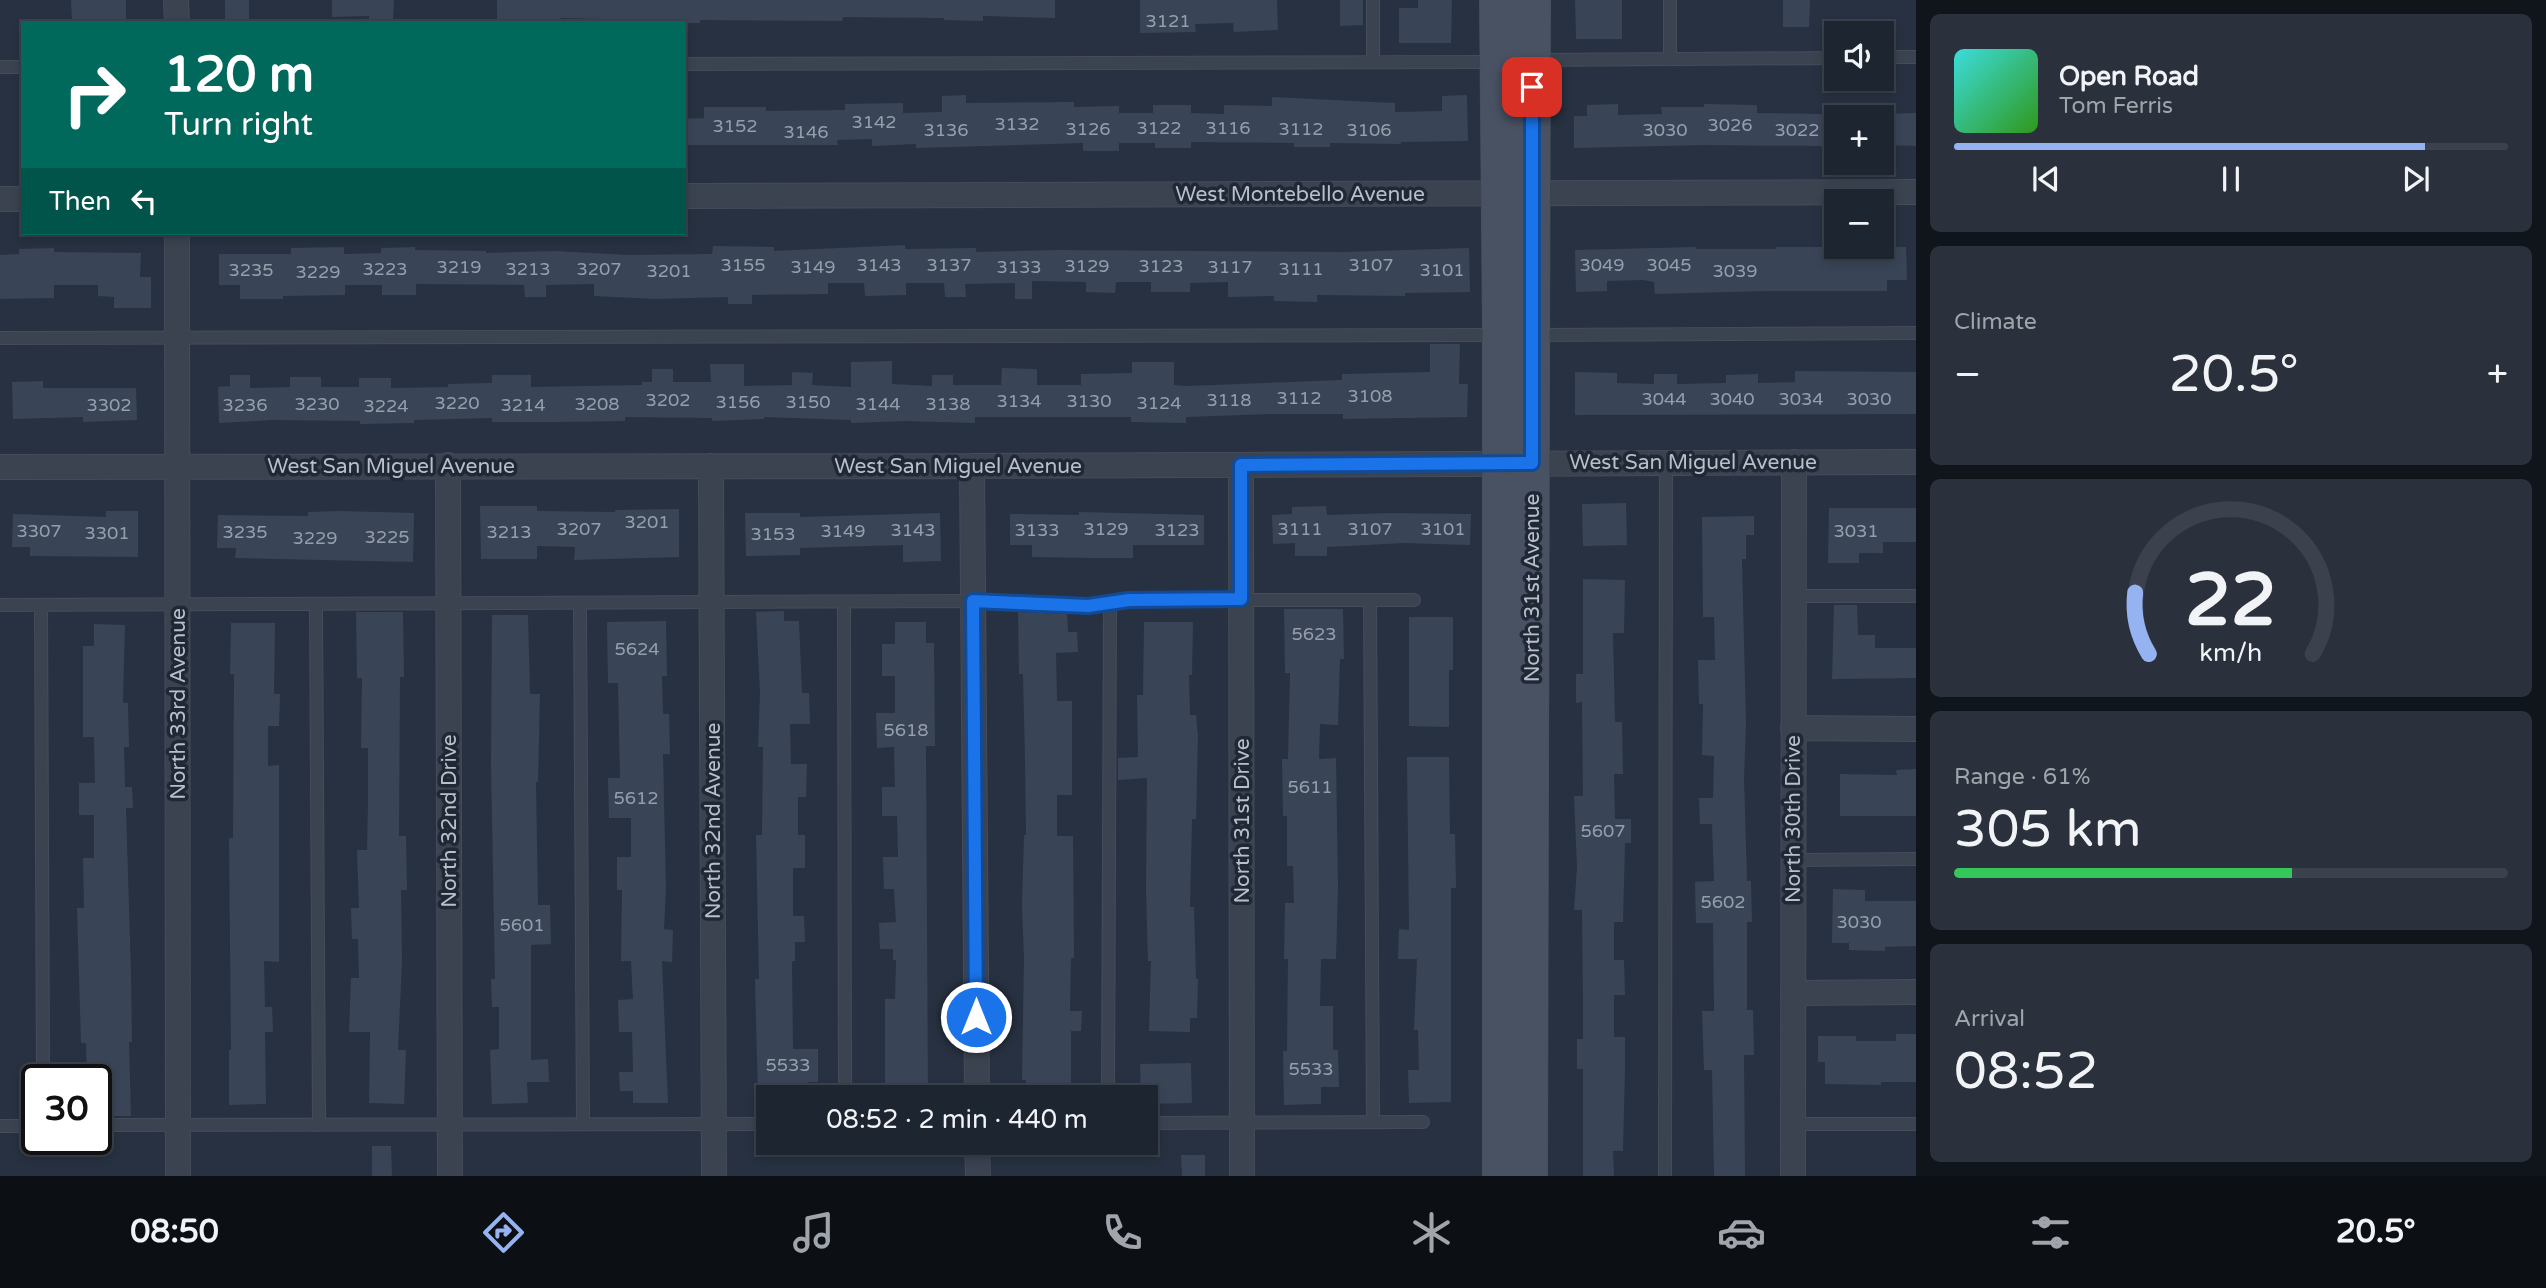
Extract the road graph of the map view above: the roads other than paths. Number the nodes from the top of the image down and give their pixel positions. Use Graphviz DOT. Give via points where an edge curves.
graph roads {
  1 [pos="176,0"];
  2 [pos="1373,0"];
  3 [pos="1498,0"];
  4 [pos="1532,0"];
  5 [pos="1670,0"];
  6 [pos="177,21"];
  7 [pos="1894,57"];
  8 [pos="1916,57"];
  9 [pos="1824,58"];
  10 [pos="1670,59"];
  11 [pos="1373,61"];
  12 [pos="1516,61"];
  13 [pos="686,64"];
  14 [pos="0,67"];
  15 [pos="21,67"];
  16 [pos="1916,192"];
  17 [pos="1516,193"];
  18 [pos="686,197"];
  19 [pos="0,199"];
  20 [pos="21,199"];
  21 [pos="177,235"];
  22 [pos="1916,333"];
  23 [pos="1516,335"];
  24 [pos="0,338"];
  25 [pos="177,339"];
  26 [pos="1666,462"];
  27 [pos="1794,462"];
  28 [pos="1916,462"];
  29 [pos="1517,463"];
  30 [pos="448,465"];
  31 [pos="1241,465"];
  32 [pos="711,466"];
  33 [pos="972,466"];
  34 [pos="0,467"];
  35 [pos="177,468"];
  36 [pos="1793,596"];
  37 [pos="1916,596"];
  38 [pos="1241,599"];
  39 [pos="1415,600"];
  40 [pos="973,601"];
  41 [pos="1370,601"];
  42 [pos="449,602"];
  43 [pos="712,602"];
  44 [pos="844,602"];
  45 [pos="580,603"];
  46 [pos="1110,603"];
  47 [pos="178,604"];
  48 [pos="316,604"];
  49 [pos="0,605"];
  50 [pos="41,605"];
  51 [pos="1793,729"];
  52 [pos="1916,729"];
  53 [pos="1515,838"];
  54 [pos="1916,859"];
  55 [pos="1794,860"];
  56 [pos="1916,992"];
  57 [pos="1793,993"];
  58 [pos="43,1064"];
  59 [pos="845,1085"];
  60 [pos="977,1085"];
  61 [pos="1108,1085"];
  62 [pos="1373,1122"];
  63 [pos="1423,1122"];
  64 [pos="1158,1123"];
  65 [pos="1242,1123"];
  66 [pos="450,1124"];
  67 [pos="583,1124"];
  68 [pos="714,1124"];
  69 [pos="756,1124"];
  70 [pos="1793,1124"];
  71 [pos="1916,1124"];
  72 [pos="112,1125"];
  73 [pos="178,1125"];
  74 [pos="319,1125"];
  75 [pos="0,1126"];
  76 [pos="21,1126"];
  77 [pos="978,1155"];
  78 [pos="178,1176"];
  79 [pos="450,1176"];
  80 [pos="714,1176"];
  81 [pos="978,1176"];
  82 [pos="1242,1176"];
  83 [pos="1501,1176"];
  84 [pos="1529,1176"];
  85 [pos="1665,1176"];
  86 [pos="1793,1176"];
  1 -- 6 [label="street"];
  2 -- 11 [label="lane"];
  3 -- 12 [label="street, North 31st Avenue"];
  4 -- 12 [label="street, North 31st Avenue"];
  5 -- 10 [label="lane"];
  7 -- 8 [label="lane"];
  9 -- 10 [label="lane"];
  10 -- 12 [label="lane"];
  11 -- 12 [label="lane"];
  11 -- 13 [label="lane"];
  12 -- 17 [label="street, North 31st Avenue"];
  14 -- 15 [label="lane"];
  16 -- 17 [label="street, West Montebello Avenue"];
  17 -- 18 [label="street, West Montebello Avenue"];
  17 -- 23 [label="street, North 31st Avenue"];
  19 -- 20 [label="street"];
  21 -- 25 [label="street, North 33rd Avenue"];
  22 -- 23 [label="lane"];
  23 -- 25 [label="lane"];
  23 -- 29 [label="street, North 31st Avenue"];
  24 -- 25 [label="lane"];
  25 -- 35 [label="street, North 33rd Avenue"];
  26 -- 27 [label="street, West San Miguel Avenue"];
  26 -- 29 [label="street, West San Miguel Avenue"];
  26 -- 85 [label="lane"];
  27 -- 28 [label="street, West San Miguel Avenue"];
  27 -- 36 [label="street, North 30th Drive"];
  29 -- 31 [label="street, West San Miguel Avenue"];
  29 -- 53 [label="street, North 31st Avenue"];
  30 -- 32 [label="street, West San Miguel Avenue"];
  30 -- 35 [label="street, West San Miguel Avenue"];
  30 -- 42 [label="street, North 32nd Drive"];
  31 -- 33 [label="street, West San Miguel Avenue"];
  31 -- 38 [label="street, North 31st Drive"];
  32 -- 33 [label="street, West San Miguel Avenue"];
  32 -- 43 [label="street, North 32nd Avenue"];
  33 -- 40 [label="street"];
  34 -- 35 [label="street, West San Miguel Avenue"];
  35 -- 47 [label="street, North 33rd Avenue"];
  36 -- 37 [label="lane"];
  36 -- 51 [label="street, North 30th Drive"];
  38 -- 41 [label="lane"];
  38 -- 46 [label="lane"];
  38 -- 65 [label="street, North 31st Drive"];
  39 -- 41 [label="lane"];
  40 -- 44 [label="lane"];
  40 -- 46 [label="lane"];
  40 -- 60 [label="street"];
  41 -- 62 [label="lane"];
  42 -- 45 [label="lane"];
  42 -- 48 [label="lane"];
  42 -- 66 [label="street, North 32nd Drive"];
  43 -- 44 [label="lane"];
  43 -- 45 [label="lane"];
  43 -- 68 [label="street, North 32nd Avenue"];
  44 -- 59 [label="lane"];
  45 -- 67 [label="lane"];
  46 -- 61 [label="lane"];
  47 -- 48 [label="lane"];
  47 -- 50 [label="lane"];
  47 -- 73 [label="street, North 33rd Avenue"];
  48 -- 74 [label="lane"];
  49 -- 50 [label="lane"];
  50 -- 58 [label="lane"];
  51 -- 52 [label="street"];
  51 -- 55 [label="street, North 30th Drive"];
  53 -- 83 [label="street, North 31st Avenue"];
  53 -- 84 [label="street, North 31st Avenue"];
  54 -- 55 [label="lane"];
  55 -- 57 [label="street, North 30th Drive"];
  56 -- 57 [label="street"];
  57 -- 70 [label="street, North 30th Drive"];
  62 -- 63 [label="lane"];
  62 -- 65 [label="lane"];
  64 -- 65 [label="lane"];
  65 -- 82 [label="street, North 31st Drive"];
  66 -- 67 [label="lane"];
  66 -- 74 [label="lane"];
  66 -- 79 [label="street, North 32nd Drive"];
  67 -- 68 [label="lane"];
  68 -- 69 [label="lane"];
  68 -- 80 [label="street, North 32nd Avenue"];
  70 -- 71 [label="lane"];
  70 -- 86 [label="street, North 30th Drive"];
  72 -- 73 [label="lane"];
  73 -- 74 [label="lane"];
  73 -- 78 [label="street, North 33rd Avenue"];
  75 -- 76 [label="lane"];
  77 -- 81 [label="street"];
}
